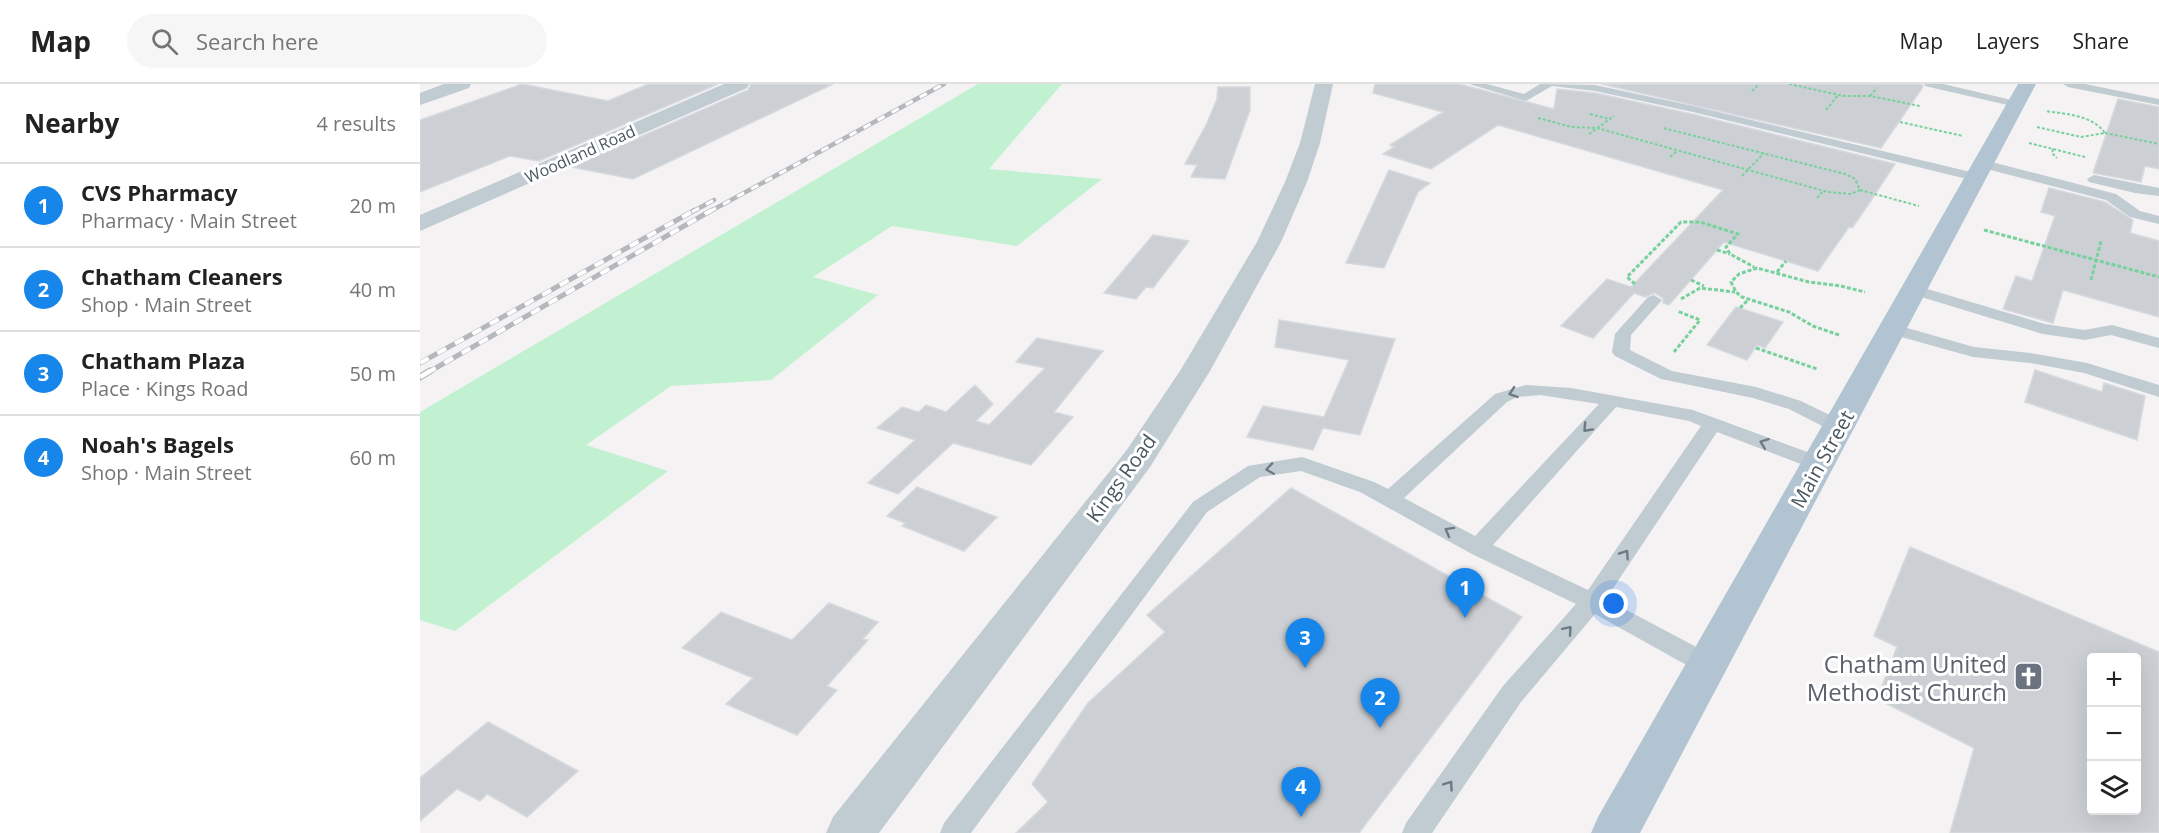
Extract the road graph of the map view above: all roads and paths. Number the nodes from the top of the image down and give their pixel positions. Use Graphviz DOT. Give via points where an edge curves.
graph roads {
  1 [pos="462,84"];
  2 [pos="740,84"];
  3 [pos="1324,84"];
  4 [pos="1474,84"];
  5 [pos="1548,84"];
  6 [pos="1555,84"];
  7 [pos="1759,84"];
  8 [pos="1792,84"];
  9 [pos="1929,84"];
  10 [pos="2068,84"];
  11 [pos="1877,88"];
  12 [pos="1752,91"];
  13 [pos="1838,95"];
  14 [pos="422,96"];
  15 [pos="1870,96"];
  16 [pos="2159,102"];
  17 [pos="2031,106"];
  18 [pos="1928,108"];
  19 [pos="1621,110"];
  20 [pos="1826,110"];
  21 [pos="1541,112"];
  22 [pos="1610,112"];
  23 [pos="1590,114"];
  24 [pos="1614,115"];
  25 [pos="1609,119"];
  26 [pos="1900,122"];
  27 [pos="1660,127"];
  28 [pos="1597,128"];
  29 [pos="2105,133"];
  30 [pos="1589,134"];
  31 [pos="1963,136"];
  32 [pos="2029,143"];
  33 [pos="2159,144"];
  34 [pos="1768,149"];
  35 [pos="1678,151"];
  36 [pos="1763,154"];
  37 [pos="1670,157"];
  38 [pos="2087,158"];
  39 [pos="1983,165"];
  40 [pos="1747,170"];
  41 [pos="1742,176"];
  42 [pos="1860,190"];
  43 [pos="1823,191"];
  44 [pos="2159,192"];
  45 [pos="1817,198"];
  46 [pos="1919,206"];
  47 [pos="2159,220"];
  48 [pos="420,224"];
  49 [pos="1984,230"];
  50 [pos="2101,241"];
  51 [pos="1717,250"];
  52 [pos="1730,254"];
  53 [pos="2097,260"];
  54 [pos="1786,261"];
  55 [pos="1755,268"];
  56 [pos="1777,272"];
  57 [pos="2159,277"];
  58 [pos="1691,280"];
  59 [pos="2091,280"];
  60 [pos="1705,286"];
  61 [pos="1638,287"];
  62 [pos="1914,290"];
  63 [pos="1736,292"];
  64 [pos="1865,292"];
  65 [pos="1749,299"];
  66 [pos="1654,300"];
  67 [pos="1678,301"];
  68 [pos="1740,308"];
  69 [pos="1672,309"];
  70 [pos="1893,329"];
  71 [pos="1839,335"];
  72 [pos="2159,343"];
  73 [pos="1756,348"];
  74 [pos="1668,359"];
  75 [pos="1817,369"];
  76 [pos="2159,391"];
  77 [pos="1612,401"];
  78 [pos="1713,423"];
  79 [pos="1839,427"];
  80 [pos="1819,464"];
  81 [pos="1390,499"];
  82 [pos="1478,547"];
  83 [pos="1592,602"];
  84 [pos="1708,665"];
  85 [pos="855,832"];
  86 [pos="954,833"];
  87 [pos="1416,833"];
  88 [pos="1616,833"];
  1 -- 14 [label="street"];
  2 -- 48 [label="street, Woodland Road"];
  3 -- 85 [label="street, Kings Road" via="1310,143 1278,222 1195,371 1138,459"];
  4 -- 5 [label="lane" via="1526,98"];
  6 -- 39 [label="lane" via="1595,88"];
  7 -- 12 [label="path"];
  8 -- 13 [label="path"];
  9 -- 17 [label="lane"];
  10 -- 16 [label="lane"];
  11 -- 15 [label="path"];
  13 -- 15 [label="path"];
  13 -- 20 [label="path"];
  15 -- 18 [label="path"];
  17 -- 29 [label="path" via="2090,121 2100,125"];
  17 -- 29 [label="path" via="2080,136"];
  17 -- 39 [label="main road, Main Street"];
  19 -- 24 [label="path"];
  21 -- 28 [label="path" via="1538,118 1572,127"];
  22 -- 24 [label="path"];
  23 -- 25 [label="path"];
  24 -- 25 [label="path"];
  25 -- 28 [label="path"];
  26 -- 31 [label="path"];
  27 -- 36 [label="path"];
  28 -- 30 [label="path"];
  28 -- 35 [label="path"];
  29 -- 33 [label="path"];
  32 -- 38 [label="path"];
  34 -- 36 [label="path"];
  35 -- 37 [label="path"];
  35 -- 40 [label="path"];
  36 -- 40 [label="path"];
  36 -- 42 [label="path" via="1845,174 1855,178"];
  39 -- 44 [label="lane"];
  39 -- 47 [label="lane" via="2111,197 2134,214"];
  39 -- 62 [label="main road, Main Street"];
  40 -- 41 [label="path"];
  40 -- 43 [label="path"];
  42 -- 43 [label="path" via="1840,194"];
  42 -- 46 [label="path"];
  43 -- 45 [label="path"];
  49 -- 53 [label="path"];
  50 -- 53 [label="path"];
  51 -- 52 [label="path"];
  52 -- 55 [label="path"];
  52 -- 61 [label="path" via="1726,247 1738,234 1700,222 1681,222 1627,277"];
  53 -- 57 [label="path"];
  53 -- 59 [label="path"];
  54 -- 56 [label="path"];
  55 -- 56 [label="path"];
  55 -- 63 [label="path" via="1736,275 1731,282"];
  56 -- 64 [label="path"];
  58 -- 60 [label="path"];
  60 -- 63 [label="path"];
  60 -- 67 [label="path" via="1690,290"];
  62 -- 70 [label="main road, Main Street"];
  62 -- 72 [label="lane" via="2043,329 2085,335 2112,330"];
  63 -- 65 [label="path"];
  65 -- 68 [label="path"];
  65 -- 71 [label="path"];
  66 -- 79 [label="lane" via="1623,333 1621,352 1666,375 1756,393 1795,405"];
  69 -- 74 [label="path" via="1701,320"];
  70 -- 76 [label="lane" via="1973,352 2087,368"];
  70 -- 79 [label="main road, Main Street"];
  73 -- 75 [label="path"];
  77 -- 78 [label="lane"];
  77 -- 81 [label="lane, one-way" via="1540,390 1512,391"];
  77 -- 82 [label="lane, one-way"];
  80 -- 78 [label="lane, one-way"];
  83 -- 78 [label="lane, one-way"];
  79 -- 80 [label="main road, Main Street"];
  80 -- 84 [label="main road, Main Street"];
  82 -- 81 [label="lane, one-way"];
  81 -- 86 [label="lane, one-way" via="1302,464 1254,471 1200,507"];
  82 -- 83 [label="lane"];
  83 -- 84 [label="lane"];
  87 -- 83 [label="lane, one-way" via="1512,694"];
  84 -- 88 [label="main road, Main Street"];
}
